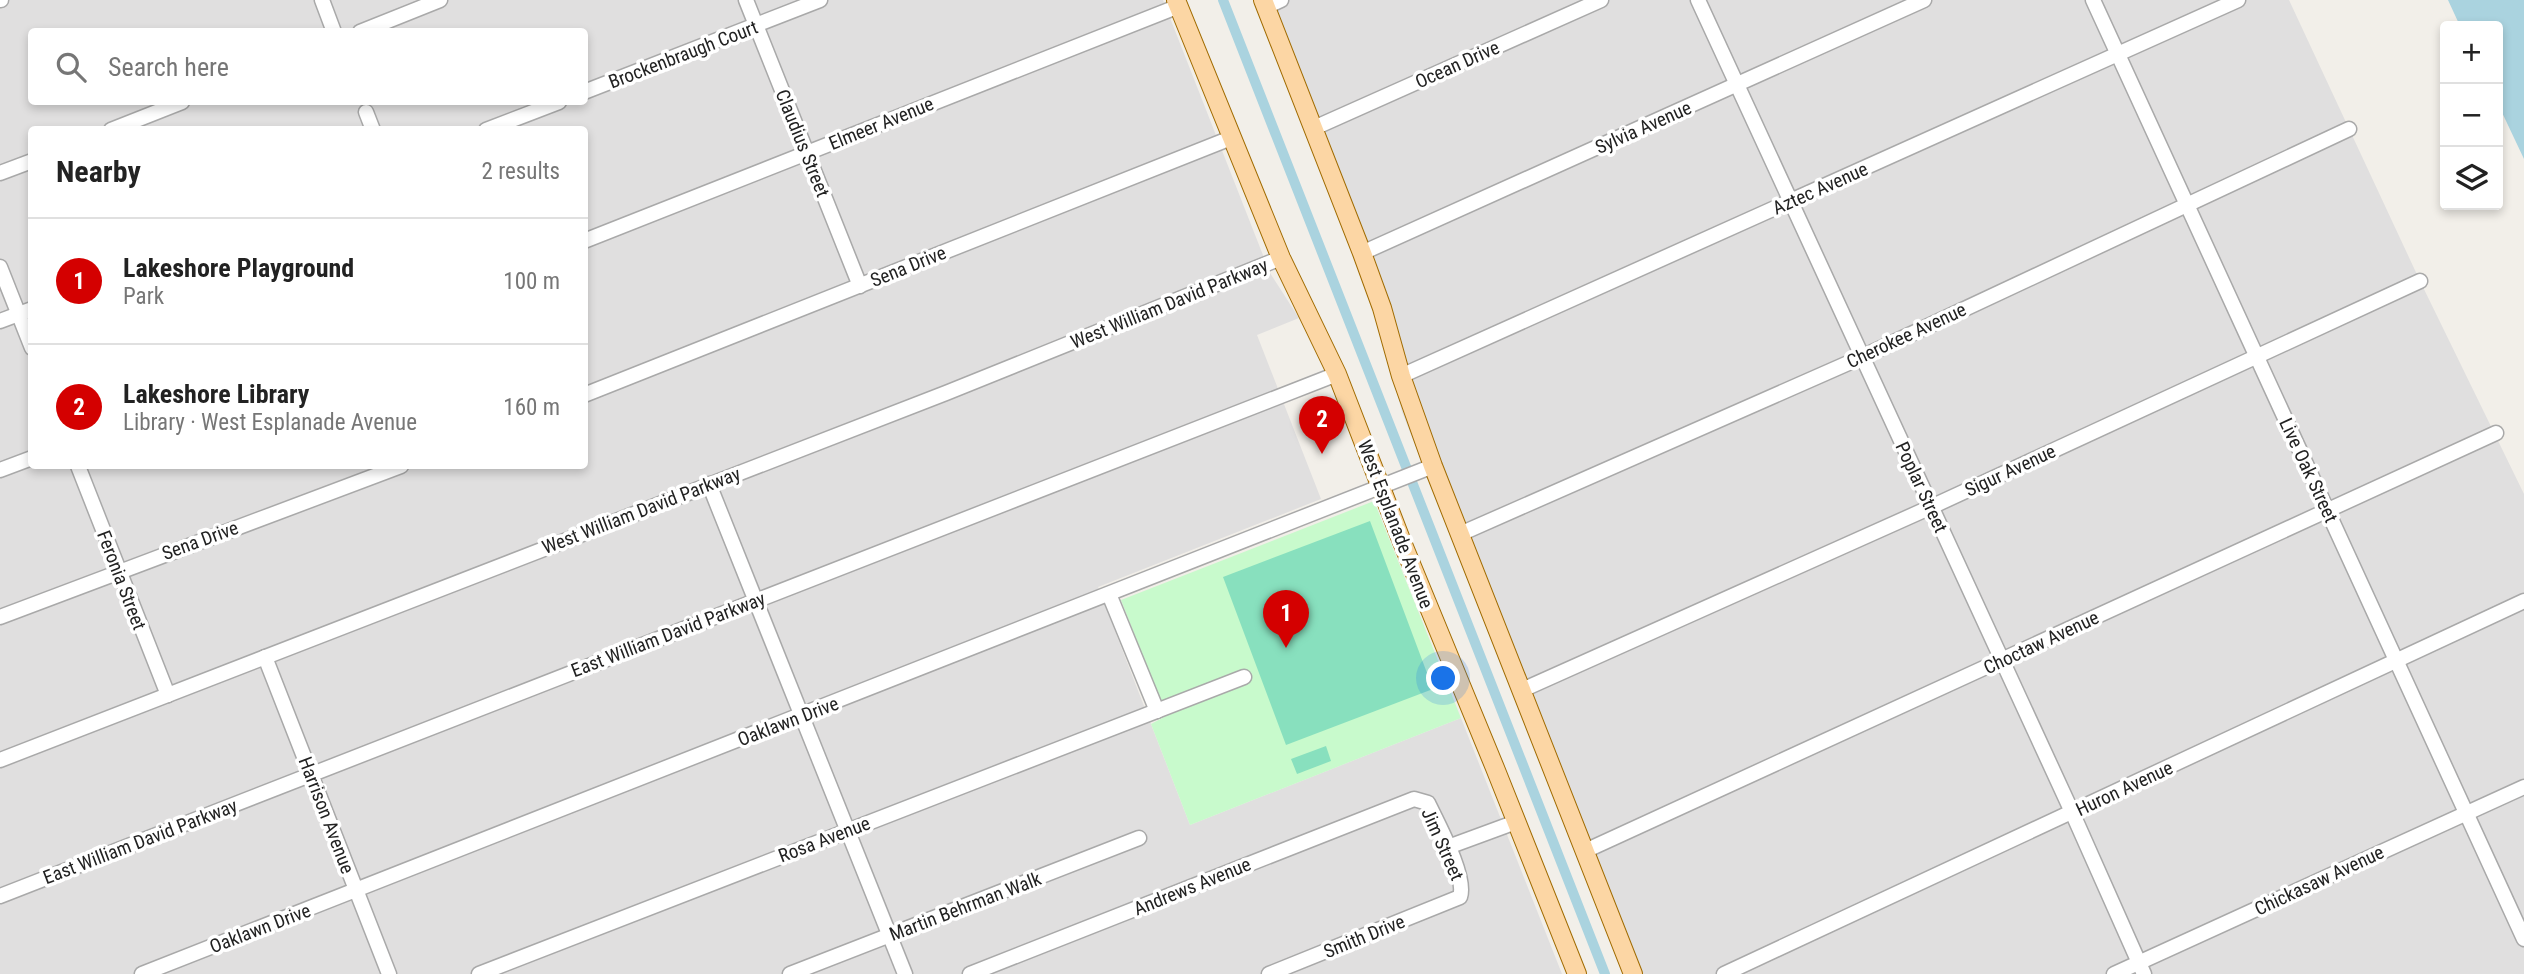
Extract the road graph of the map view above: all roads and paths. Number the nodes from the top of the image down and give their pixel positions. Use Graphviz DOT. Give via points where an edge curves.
graph roads {
  1 [pos="322,0"];
  2 [pos="440,0"];
  3 [pos="746,0"];
  4 [pos="820,0"];
  5 [pos="1601,0"];
  6 [pos="1698,0"];
  7 [pos="1924,0"];
  8 [pos="2093,0"];
  9 [pos="2238,0"];
  10 [pos="1270,2"];
  11 [pos="1177,3"];
  12 [pos="756,26"];
  13 [pos="332,28"];
  14 [pos="370,28"];
  15 [pos="2119,55"];
  16 [pos="1736,85"];
  17 [pos="588,90"];
  18 [pos="174,105"];
  19 [pos="551,105"];
  20 [pos="366,112"];
  21 [pos="121,126"];
  22 [pos="371,126"];
  23 [pos="496,126"];
  24 [pos="1314,128"];
  25 [pos="2350,129"];
  26 [pos="1231,138"];
  27 [pos="807,152"];
  28 [pos="28,162"];
  29 [pos="0,173"];
  30 [pos="1790,201"];
  31 [pos="2187,204"];
  32 [pos="588,239"];
  33 [pos="1362,253"];
  34 [pos="1281,258"];
  35 [pos="0,267"];
  36 [pos="2420,281"];
  37 [pos="860,286"];
  38 [pos="25,311"];
  39 [pos="0,321"];
  40 [pos="2257,356"];
  41 [pos="1862,357"];
  42 [pos="1337,374"];
  43 [pos="1401,376"];
  44 [pos="588,393"];
  45 [pos="2496,433"];
  46 [pos="28,460"];
  47 [pos="1428,468"];
  48 [pos="79,469"];
  49 [pos="393,469"];
  50 [pos="0,470"];
  51 [pos="709,484"];
  52 [pos="1388,485"];
  53 [pos="1931,507"];
  54 [pos="2328,511"];
  55 [pos="1460,534"];
  56 [pos="119,571"];
  57 [pos="1109,594"];
  58 [pos="755,600"];
  59 [pos="2524,601"];
  60 [pos="0,617"];
  61 [pos="265,657"];
  62 [pos="2002,660"];
  63 [pos="2397,661"];
  64 [pos="1244,677"];
  65 [pos="1522,690"];
  66 [pos="168,695"];
  67 [pos="1164,709"];
  68 [pos="802,716"];
  69 [pos="0,760"];
  70 [pos="311,774"];
  71 [pos="2524,787"];
  72 [pos="1414,799"];
  73 [pos="2072,812"];
  74 [pos="2466,813"];
  75 [pos="1516,822"];
  76 [pos="848,830"];
  77 [pos="1139,838"];
  78 [pos="1448,847"];
  79 [pos="1585,850"];
  80 [pos="356,890"];
  81 [pos="0,896"];
  82 [pos="1460,897"];
  83 [pos="889,935"];
  84 [pos="2524,939"];
  85 [pos="2141,968"];
  86 [pos="142,974"];
  87 [pos="389,974"];
  88 [pos="479,974"];
  89 [pos="790,974"];
  90 [pos="905,974"];
  91 [pos="970,974"];
  92 [pos="1269,974"];
  93 [pos="1577,974"];
  94 [pos="1633,974"];
  95 [pos="1724,974"];
  96 [pos="2114,974"];
  1 -- 13 [label="street"];
  2 -- 14 [label="street"];
  3 -- 12 [label="street, Claudius Street"];
  4 -- 12 [label="street, Brockenbraugh Court"];
  5 -- 24 [label="street, Ocean Drive"];
  6 -- 16 [label="street, Poplar Street"];
  7 -- 16 [label="street, Sylvia Avenue"];
  8 -- 15 [label="street, Live Oak Street"];
  9 -- 15 [label="street, Aztec Avenue"];
  10 -- 24 [label="main road"];
  11 -- 26 [label="main road, West Esplanade Avenue"];
  11 -- 27 [label="street, Elmeer Avenue"];
  12 -- 17 [label="street, Brockenbraugh Court"];
  12 -- 27 [label="street, Claudius Street"];
  15 -- 30 [label="street, Aztec Avenue"];
  15 -- 31 [label="street, Live Oak Street"];
  16 -- 30 [label="street, Poplar Street"];
  16 -- 33 [label="street, Sylvia Avenue"];
  18 -- 21 [label="street"];
  19 -- 23 [label="street"];
  20 -- 22 [label="street"];
  24 -- 33 [label="main road"];
  25 -- 31 [label="street, Cherokee Avenue"];
  26 -- 34 [label="main road, West Esplanade Avenue"];
  26 -- 37 [label="street, Sena Drive"];
  27 -- 32 [label="street, Elmeer Avenue"];
  27 -- 37 [label="street, Claudius Street"];
  28 -- 29 [label="street"];
  30 -- 41 [label="street, Poplar Street"];
  30 -- 43 [label="street, Aztec Avenue"];
  31 -- 40 [label="street, Live Oak Street"];
  31 -- 41 [label="street, Cherokee Avenue"];
  33 -- 43 [label="main road"];
  34 -- 42 [label="main road, West Esplanade Avenue"];
  34 -- 51 [label="street, West William David Parkway"];
  35 -- 38 [label="street"];
  36 -- 40 [label="street, Sigur Avenue"];
  37 -- 44 [label="street, Sena Drive"];
  38 -- 39 [label="street"];
  40 -- 53 [label="street, Sigur Avenue"];
  40 -- 54 [label="street, Live Oak Street"];
  41 -- 53 [label="street, Poplar Street"];
  41 -- 55 [label="street, Cherokee Avenue"];
  42 -- 52 [label="main road, West Esplanade Avenue"];
  42 -- 58 [label="street, East William David Parkway"];
  43 -- 47 [label="main road"];
  45 -- 54 [label="street, Choctaw Avenue"];
  46 -- 50 [label="street"];
  47 -- 52 [label="street, Oaklawn Drive"];
  47 -- 55 [label="main road"];
  48 -- 56 [label="street, Feronia Street"];
  49 -- 56 [label="street, Sena Drive"];
  51 -- 58 [label="street"];
  51 -- 61 [label="street, West William David Parkway"];
  52 -- 57 [label="street, Oaklawn Drive"];
  52 -- 75 [label="main road, West Esplanade Avenue" via="1402,542"];
  53 -- 62 [label="street, Poplar Street"];
  53 -- 65 [label="street, Sigur Avenue"];
  54 -- 62 [label="street, Choctaw Avenue"];
  54 -- 63 [label="street, Live Oak Street"];
  55 -- 65 [label="main road"];
  56 -- 60 [label="street, Sena Drive"];
  56 -- 66 [label="street, Feronia Street"];
  57 -- 67 [label="street"];
  57 -- 68 [label="street, Oaklawn Drive"];
  58 -- 68 [label="street"];
  58 -- 70 [label="street, East William David Parkway"];
  59 -- 63 [label="street, Huron Avenue"];
  61 -- 66 [label="street, West William David Parkway"];
  61 -- 70 [label="street, Harrison Avenue"];
  62 -- 73 [label="street, Poplar Street"];
  62 -- 79 [label="street, Choctaw Avenue"];
  63 -- 73 [label="street, Huron Avenue"];
  63 -- 74 [label="street, Live Oak Street"];
  64 -- 67 [label="street, Rosa Avenue"];
  65 -- 79 [label="main road"];
  66 -- 69 [label="street, West William David Parkway"];
  67 -- 76 [label="street, Rosa Avenue"];
  68 -- 76 [label="street"];
  68 -- 80 [label="street, Oaklawn Drive"];
  70 -- 80 [label="street, Harrison Avenue"];
  70 -- 81 [label="street, East William David Parkway"];
  71 -- 74 [label="street, Chickasaw Avenue"];
  72 -- 78 [label="street, Jim Street" via="1429,803"];
  72 -- 91 [label="street, Andrews Avenue"];
  73 -- 85 [label="street, Poplar Street"];
  73 -- 95 [label="street, Huron Avenue"];
  74 -- 84 [label="street, Live Oak Street"];
  74 -- 85 [label="street, Chickasaw Avenue"];
  75 -- 78 [label="street"];
  75 -- 93 [label="main road, West Esplanade Avenue"];
  76 -- 83 [label="street"];
  76 -- 88 [label="street, Rosa Avenue"];
  77 -- 83 [label="street, Martin Behrman Walk"];
  78 -- 82 [label="street, Jim Street" via="1463,889"];
  79 -- 94 [label="main road"];
  80 -- 86 [label="street, Oaklawn Drive"];
  80 -- 87 [label="street, Harrison Avenue"];
  82 -- 92 [label="street, Smith Drive"];
  83 -- 89 [label="street, Martin Behrman Walk"];
  83 -- 90 [label="street"];
  85 -- 96 [label="street, Chickasaw Avenue"];
}
